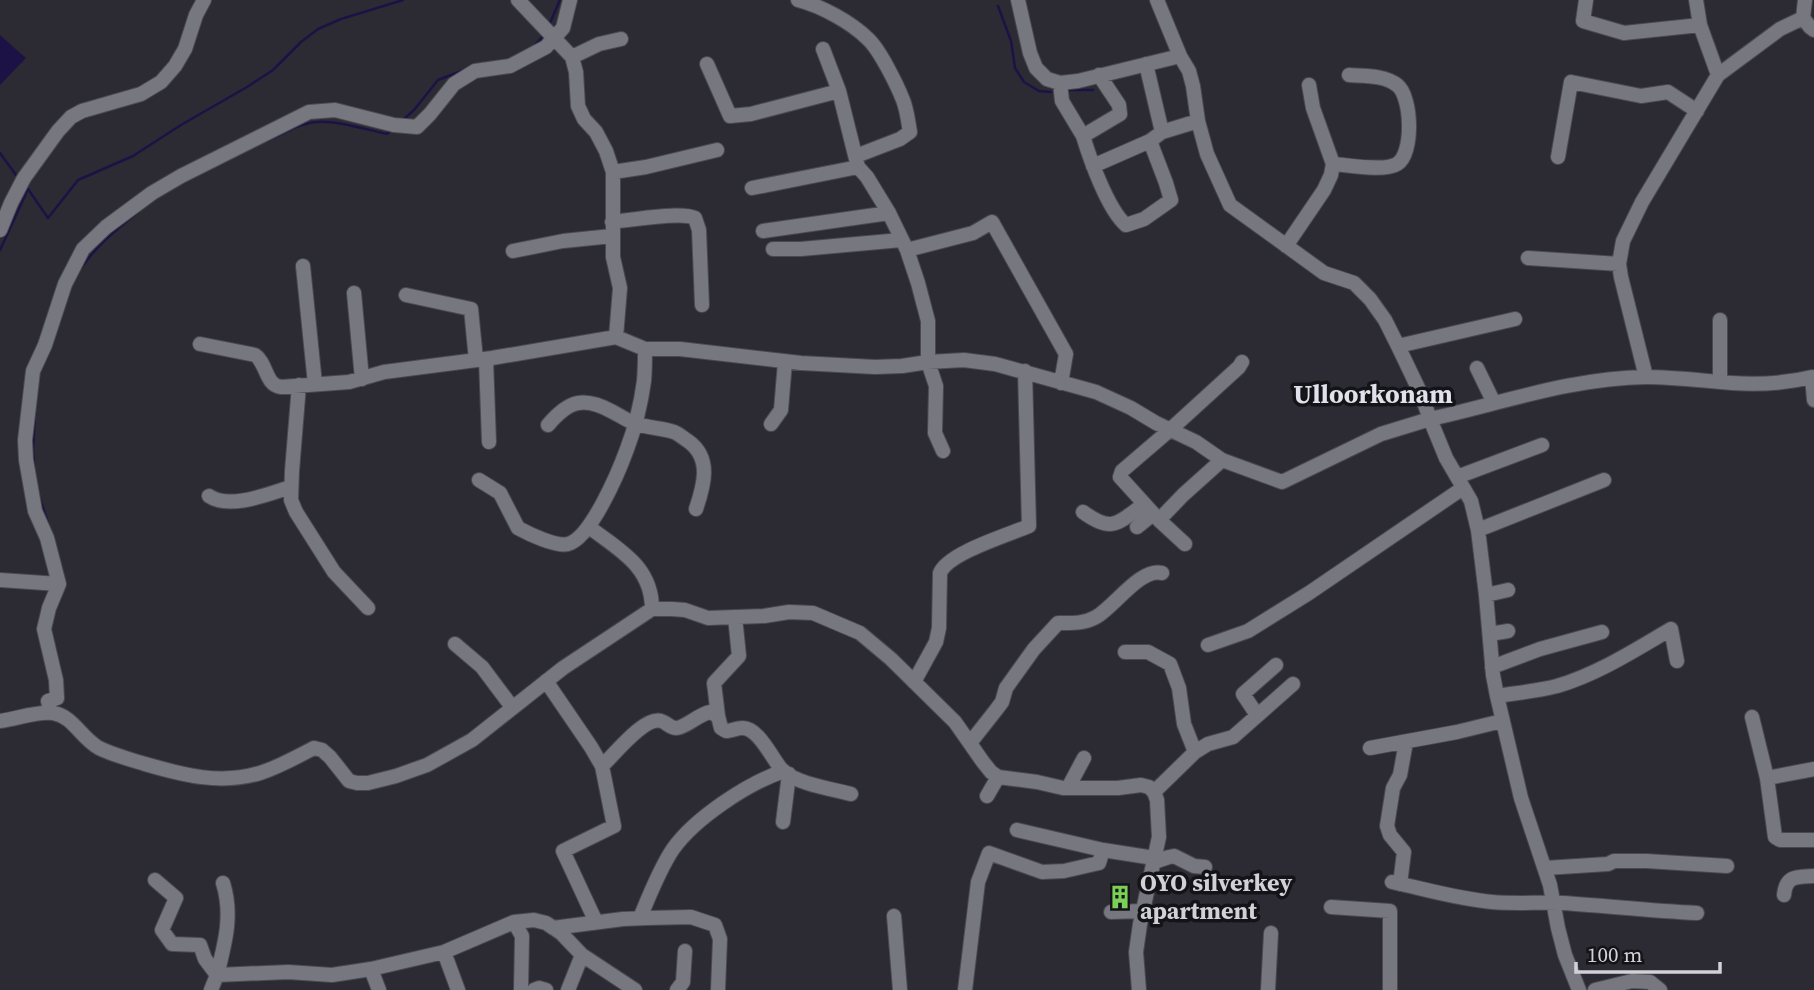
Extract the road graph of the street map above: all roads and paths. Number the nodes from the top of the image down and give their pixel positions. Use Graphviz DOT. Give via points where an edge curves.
graph roads {
  1 [pos="204,0"];
  2 [pos="518,0"];
  3 [pos="570,0"];
  4 [pos="798,0"];
  5 [pos="1018,0"];
  6 [pos="1157,0"];
  7 [pos="1586,0"];
  8 [pos="1696,0"];
  9 [pos="1805,0"];
  10 [pos="1803,18"];
  11 [pos="1700,25"];
  12 [pos="1814,30"];
  13 [pos="553,38"];
  14 [pos="621,39"];
  15 [pos="823,49"];
  16 [pos="1180,56"];
  17 [pos="572,57"];
  18 [pos="707,64"];
  19 [pos="1146,64"];
  20 [pos="1099,75"];
  21 [pos="1349,75"];
  22 [pos="1718,75"];
  23 [pos="1060,83"];
  24 [pos="1309,85"];
  25 [pos="839,91"];
  26 [pos="1697,111"];
  27 [pos="1198,121"];
  28 [pos="1162,132"];
  29 [pos="1083,136"];
  30 [pos="1150,141"];
  31 [pos="717,150"];
  32 [pos="1558,157"];
  33 [pos="857,161"];
  34 [pos="1332,164"];
  35 [pos="1093,166"];
  36 [pos="613,172"];
  37 [pos="752,188"];
  38 [pos="889,213"];
  39 [pos="612,229"];
  40 [pos="0,230"];
  41 [pos="763,231"];
  42 [pos="904,245"];
  43 [pos="1286,246"];
  44 [pos="773,249"];
  45 [pos="513,251"];
  46 [pos="1528,258"];
  47 [pos="1619,264"];
  48 [pos="303,266"];
  49 [pos="354,293"];
  50 [pos="406,295"];
  51 [pos="702,305"];
  52 [pos="1515,318"];
  53 [pos="1720,320"];
  54 [pos="616,337"];
  55 [pos="200,344"];
  56 [pos="1398,346"];
  57 [pos="645,349"];
  58 [pos="481,359"];
  59 [pos="785,362"];
  60 [pos="928,362"];
  61 [pos="1242,362"];
  62 [pos="1477,368"];
  63 [pos="1025,371"];
  64 [pos="1813,376"];
  65 [pos="1646,377"];
  66 [pos="362,379"];
  67 [pos="1720,382"];
  68 [pos="1061,383"];
  69 [pos="315,384"];
  70 [pos="299,385"];
  71 [pos="1814,400"];
  72 [pos="1494,403"];
  73 [pos="1430,419"];
  74 [pos="634,424"];
  75 [pos="771,424"];
  76 [pos="548,425"];
  77 [pos="1171,429"];
  78 [pos="489,442"];
  79 [pos="1542,446"];
  80 [pos="943,451"];
  81 [pos="1223,460"];
  82 [pos="479,480"];
  83 [pos="1604,480"];
  84 [pos="1460,482"];
  85 [pos="291,487"];
  86 [pos="209,496"];
  87 [pos="696,509"];
  88 [pos="1083,512"];
  89 [pos="1152,513"];
  90 [pos="589,527"];
  91 [pos="1137,527"];
  92 [pos="1478,530"];
  93 [pos="1185,544"];
  94 [pos="1162,573"];
  95 [pos="0,580"];
  96 [pos="60,584"];
  97 [pos="1508,590"];
  98 [pos="1486,595"];
  99 [pos="368,608"];
  100 [pos="652,609"];
  101 [pos="735,617"];
  102 [pos="1508,631"];
  103 [pos="1602,632"];
  104 [pos="1490,634"];
  105 [pos="455,644"];
  106 [pos="1208,645"];
  107 [pos="1125,652"];
  108 [pos="1676,661"];
  109 [pos="1276,665"];
  110 [pos="1492,667"];
  111 [pos="546,681"];
  112 [pos="914,682"];
  113 [pos="1293,684"];
  114 [pos="1497,695"];
  115 [pos="512,708"];
  116 [pos="47,710"];
  117 [pos="1257,715"];
  118 [pos="718,716"];
  119 [pos="1752,717"];
  120 [pos="0,721"];
  121 [pos="1502,721"];
  122 [pos="1406,742"];
  123 [pos="970,743"];
  124 [pos="1370,748"];
  125 [pos="1195,752"];
  126 [pos="1084,758"];
  127 [pos="602,766"];
  128 [pos="1814,769"];
  129 [pos="786,772"];
  130 [pos="998,777"];
  131 [pos="1767,778"];
  132 [pos="1068,788"];
  133 [pos="1154,792"];
  134 [pos="851,794"];
  135 [pos="987,796"];
  136 [pos="783,822"];
  137 [pos="1017,830"];
  138 [pos="1814,840"];
  139 [pos="1103,850"];
  140 [pos="1154,860"];
  141 [pos="1727,866"];
  142 [pos="1205,867"];
  143 [pos="1545,868"];
  144 [pos="1814,876"];
  145 [pos="155,880"];
  146 [pos="223,883"];
  147 [pos="1784,895"];
  148 [pos="1553,903"];
  149 [pos="1331,907"];
  150 [pos="1143,911"];
  151 [pos="1111,912"];
  152 [pos="1697,913"];
  153 [pos="894,916"];
  154 [pos="640,918"];
  155 [pos="514,922"];
  156 [pos="596,922"];
  157 [pos="553,928"];
  158 [pos="1271,933"];
  159 [pos="685,951"];
  160 [pos="444,952"];
  161 [pos="582,955"];
  162 [pos="371,969"];
  163 [pos="217,975"];
  164 [pos="618,986"];
  165 [pos="211,990"];
  166 [pos="379,990"];
  167 [pos="458,990"];
  168 [pos="521,990"];
  169 [pos="534,990"];
  170 [pos="547,990"];
  171 [pos="568,990"];
  172 [pos="635,990"];
  173 [pos="677,990"];
  174 [pos="718,990"];
  175 [pos="900,990"];
  176 [pos="965,990"];
  177 [pos="1139,990"];
  178 [pos="1268,990"];
  179 [pos="1390,990"];
  180 [pos="1579,990"];
  181 [pos="1595,990"];
  182 [pos="1660,990"];
  1 -- 40 [label="street" via="186,49 161,82 141,94 82,111 58,131 24,178"];
  2 -- 13 [label="street"];
  3 -- 13 [label="street" via="563,28"];
  4 -- 33 [label="street" via="845,22 870,40 903,100 911,132"];
  5 -- 23 [label="street" via="1036,68"];
  6 -- 16 [label="street"];
  7 -- 11 [label="street" via="1583,21 1625,33"];
  8 -- 11 [label="street"];
  9 -- 10 [label="street"];
  10 -- 12 [label="street"];
  10 -- 22 [label="street" via="1780,29"];
  11 -- 22 [label="street"];
  13 -- 17 [label="street"];
  13 -- 96 [label="street" via="546,47 510,66 475,71 454,84 417,127 335,110 309,112 152,193 83,249 33,371 25,440 35,512"];
  14 -- 17 [label="street"];
  15 -- 25 [label="street"];
  16 -- 19 [label="street"];
  16 -- 27 [label="street" via="1189,71"];
  17 -- 36 [label="street" via="578,106 596,132"];
  18 -- 25 [label="street" via="730,116"];
  19 -- 20 [label="street"];
  19 -- 28 [label="street"];
  20 -- 23 [label="street"];
  20 -- 29 [label="street" via="1120,114"];
  21 -- 34 [label="street" via="1377,77 1405,93 1406,155 1385,168"];
  22 -- 26 [label="street"];
  23 -- 29 [label="street" via="1062,101"];
  24 -- 34 [label="street"];
  25 -- 33 [label="street"];
  26 -- 32 [label="street" via="1668,92 1641,96 1571,82"];
  26 -- 47 [label="street" via="1642,202 1623,241"];
  27 -- 28 [label="street"];
  27 -- 43 [label="street" via="1230,205"];
  28 -- 30 [label="street"];
  29 -- 35 [label="street"];
  30 -- 35 [label="street"];
  30 -- 35 [label="street" via="1171,200 1144,219 1122,223"];
  31 -- 36 [label="street"];
  33 -- 37 [label="street"];
  33 -- 38 [label="street"];
  34 -- 43 [label="street" via="1324,190"];
  36 -- 39 [label="street"];
  38 -- 41 [label="street"];
  38 -- 42 [label="street"];
  39 -- 45 [label="street"];
  39 -- 51 [label="street" via="677,215 695,218"];
  39 -- 54 [label="street" via="620,288"];
  42 -- 44 [label="street"];
  42 -- 60 [label="street" via="928,321"];
  42 -- 68 [label="street" via="973,233 992,222 1066,354"];
  43 -- 56 [label="street" via="1324,273 1354,283"];
  46 -- 47 [label="street"];
  47 -- 65 [label="street"];
  48 -- 69 [label="street"];
  49 -- 66 [label="street"];
  50 -- 58 [label="street" via="471,309"];
  52 -- 56 [label="street"];
  53 -- 67 [label="street"];
  54 -- 57 [label="street"];
  54 -- 58 [label="street"];
  55 -- 70 [label="street" via="255,355 275,386"];
  56 -- 73 [label="street"];
  57 -- 59 [label="street"];
  57 -- 74 [label="street" via="644,381"];
  58 -- 66 [label="street"];
  58 -- 78 [label="street"];
  59 -- 60 [label="street" via="875,367"];
  59 -- 75 [label="street" via="781,410"];
  60 -- 63 [label="street" via="964,360"];
  60 -- 80 [label="street" via="936,386 934,433"];
  61 -- 77 [label="street"];
  62 -- 72 [label="street"];
  63 -- 68 [label="street"];
  63 -- 112 [label="street" via="1029,526 942,566 936,642"];
  64 -- 67 [label="street" via="1791,382"];
  64 -- 71 [label="street"];
  65 -- 67 [label="street"];
  65 -- 72 [label="street" via="1569,385"];
  66 -- 69 [label="street"];
  68 -- 77 [label="street" via="1096,392"];
  69 -- 70 [label="street"];
  70 -- 85 [label="street"];
  72 -- 73 [label="street"];
  73 -- 81 [label="street" via="1381,434 1282,482"];
  73 -- 84 [label="street"];
  74 -- 76 [label="street" via="601,405 582,402 560,410"];
  74 -- 87 [label="street" via="675,432 702,457 704,485"];
  74 -- 90 [label="street"];
  77 -- 81 [label="street"];
  77 -- 89 [label="street" via="1120,477"];
  79 -- 84 [label="street"];
  81 -- 89 [label="street" via="1183,495"];
  82 -- 90 [label="street" via="500,493 523,531 568,544"];
  83 -- 92 [label="street"];
  84 -- 92 [label="street" via="1471,501"];
  84 -- 106 [label="street" via="1309,593 1248,631"];
  85 -- 86 [label="street" via="237,501"];
  85 -- 99 [label="street" via="296,512 334,572"];
  88 -- 89 [label="street" via="1107,525 1127,516"];
  89 -- 91 [label="street"];
  89 -- 93 [label="street"];
  90 -- 100 [label="street" via="638,567 652,596"];
  92 -- 98 [label="street"];
  94 -- 123 [label="street" via="1141,579 1096,617 1058,623 1034,649"];
  95 -- 96 [label="street"];
  96 -- 116 [label="street" via="44,629 57,698"];
  97 -- 98 [label="street"];
  98 -- 104 [label="street"];
  100 -- 101 [label="street" via="685,610 708,618"];
  100 -- 111 [label="street"];
  101 -- 112 [label="street" via="813,613 860,633"];
  101 -- 118 [label="street" via="739,656 714,683"];
  102 -- 104 [label="street"];
  103 -- 110 [label="street"];
  104 -- 110 [label="street"];
  105 -- 115 [label="street" via="482,667"];
  107 -- 125 [label="street" via="1148,652 1170,664"];
  108 -- 114 [label="street" via="1671,629 1579,678 1554,687"];
  109 -- 117 [label="street" via="1243,694"];
  110 -- 114 [label="street"];
  111 -- 115 [label="street"];
  111 -- 127 [label="street"];
  112 -- 123 [label="street"];
  113 -- 117 [label="street"];
  114 -- 121 [label="street"];
  115 -- 116 [label="street" via="472,740 427,765 368,783 349,781 330,757 314,748 260,773 218,779 178,774 98,747 66,716"];
  116 -- 120 [label="street"];
  117 -- 125 [label="street" via="1233,737"];
  118 -- 127 [label="street" via="702,713 674,728 662,720 652,721"];
  118 -- 129 [label="street" via="726,731 750,730"];
  119 -- 131 [label="street"];
  121 -- 122 [label="street"];
  121 -- 143 [label="street"];
  122 -- 124 [label="street"];
  122 -- 148 [label="street" via="1387,826 1404,852 1396,883 1493,902"];
  123 -- 130 [label="street"];
  125 -- 133 [label="street"];
  126 -- 132 [label="street"];
  127 -- 156 [label="street" via="614,826 563,851"];
  128 -- 131 [label="street"];
  129 -- 134 [label="street"];
  129 -- 136 [label="street"];
  129 -- 154 [label="street" via="750,785 701,820 673,848"];
  130 -- 132 [label="street"];
  130 -- 135 [label="street"];
  131 -- 138 [label="street" via="1775,837"];
  132 -- 133 [label="street" via="1141,785"];
  133 -- 140 [label="street" via="1160,837"];
  137 -- 139 [label="street"];
  139 -- 140 [label="street"];
  139 -- 176 [label="street" via="1098,863 1053,872 989,853 978,882"];
  140 -- 142 [label="street" via="1174,856"];
  140 -- 150 [label="street"];
  141 -- 143 [label="street" via="1614,861"];
  143 -- 148 [label="street"];
  144 -- 147 [label="street" via="1791,879"];
  145 -- 163 [label="street" via="176,898 162,930 172,944 200,945"];
  146 -- 163 [label="street" via="228,926"];
  148 -- 152 [label="street"];
  148 -- 180 [label="street"];
  149 -- 179 [label="street" via="1390,911"];
  150 -- 151 [label="street"];
  150 -- 177 [label="street" via="1136,952"];
  153 -- 175 [label="street"];
  154 -- 156 [label="street"];
  154 -- 174 [label="street" via="691,917 715,925 720,939"];
  155 -- 157 [label="street" via="534,920"];
  155 -- 160 [label="street"];
  155 -- 168 [label="street" via="522,936"];
  156 -- 157 [label="street"];
  157 -- 161 [label="street"];
  158 -- 178 [label="street"];
  159 -- 173 [label="street" via="683,982"];
  160 -- 162 [label="street"];
  160 -- 167 [label="street"];
  161 -- 164 [label="street"];
  161 -- 171 [label="street"];
  162 -- 163 [label="street" via="332,975"];
  162 -- 166 [label="street"];
  163 -- 165 [label="street"];
  164 -- 172 [label="street"];
  169 -- 170 [label="street"];
  181 -- 182 [label="street" via="1632,981 1650,982"];
}
